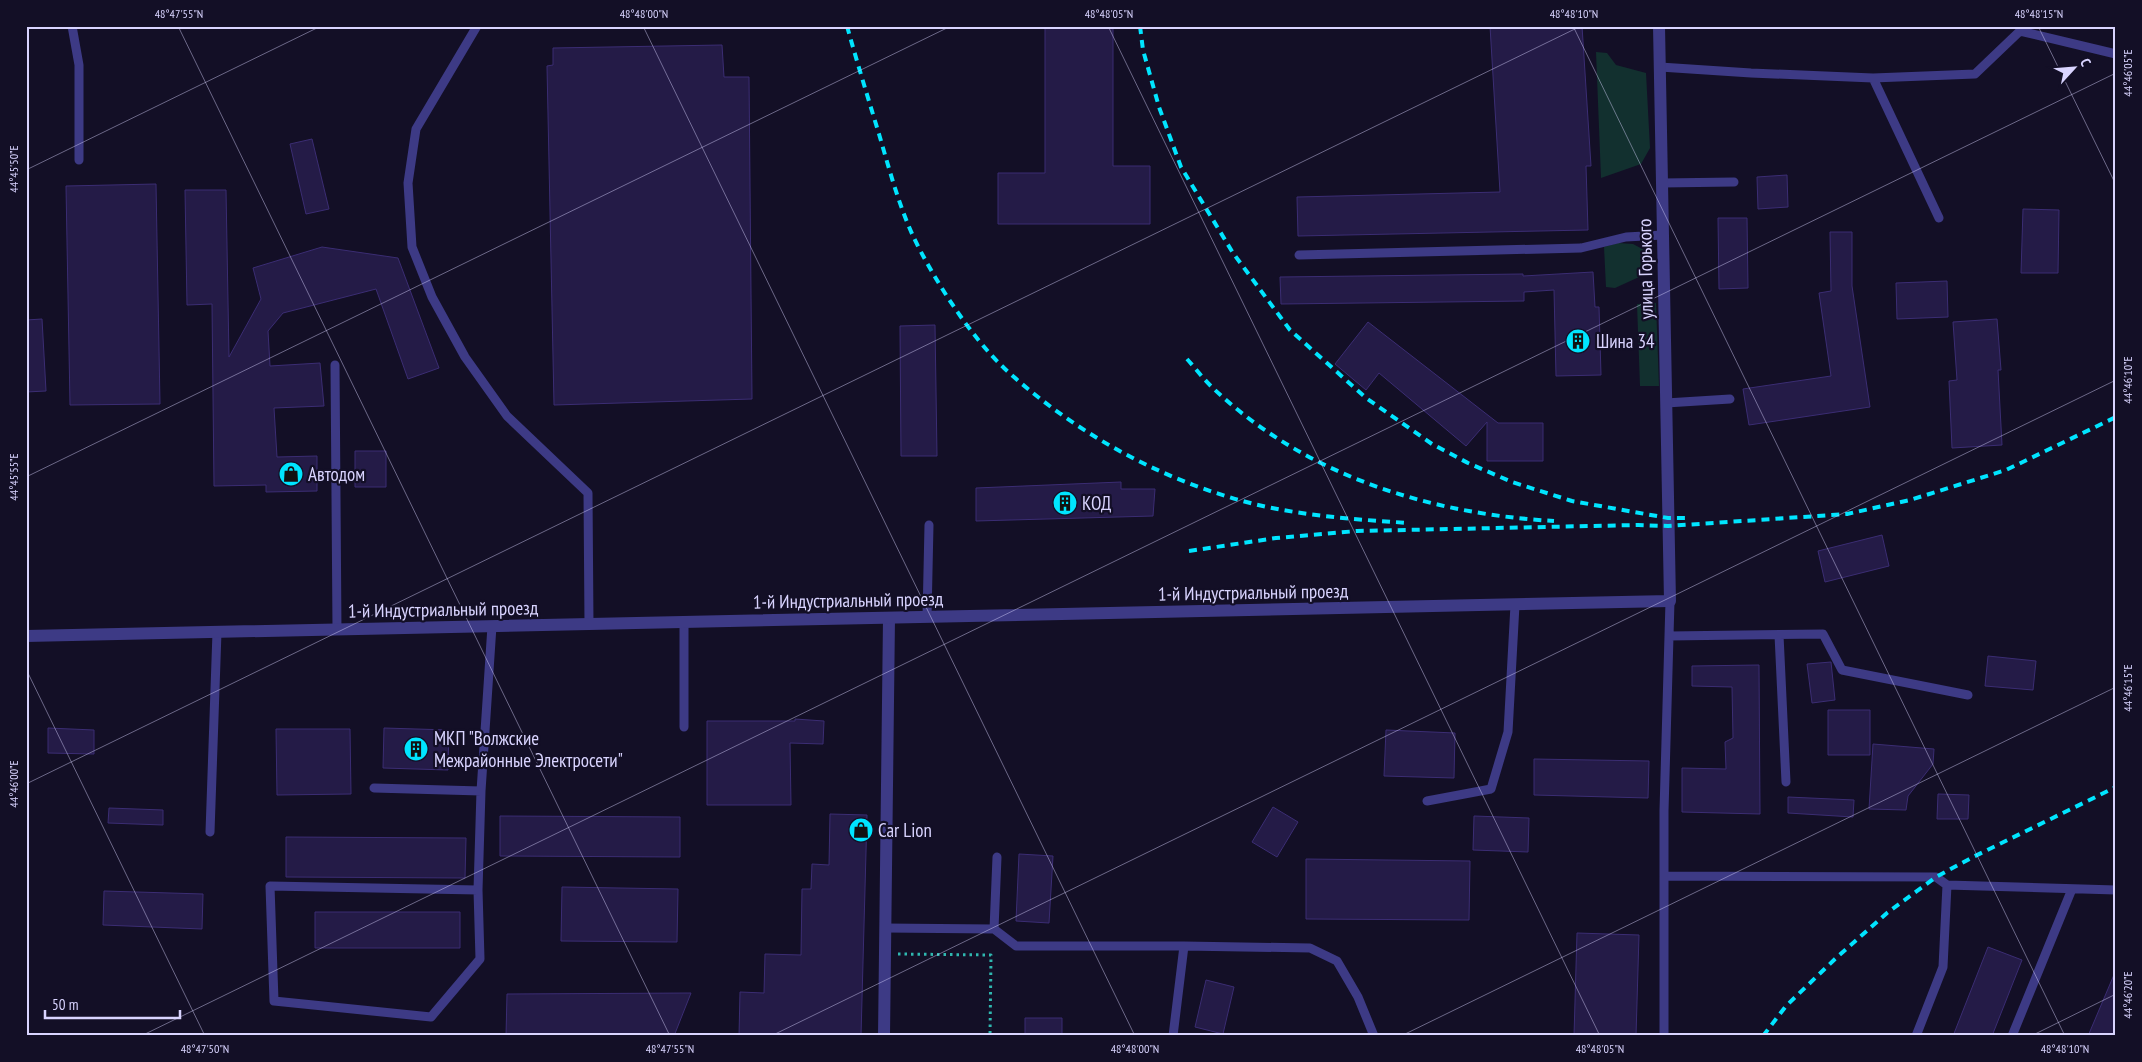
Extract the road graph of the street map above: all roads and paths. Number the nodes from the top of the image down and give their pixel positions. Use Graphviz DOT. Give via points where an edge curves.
graph roads {
  1 [pos="72,26"];
  2 [pos="477,26"];
  3 [pos="1659,26"];
  4 [pos="2021,29"];
  5 [pos="2116,54"];
  6 [pos="1660,67"];
  7 [pos="1872,78"];
  8 [pos="78,160"];
  9 [pos="1734,182"];
  10 [pos="1662,183"];
  11 [pos="1939,218"];
  12 [pos="1663,235"];
  13 [pos="1300,255"];
  14 [pos="335,365"];
  15 [pos="1730,399"];
  16 [pos="1666,402"];
  17 [pos="929,525"];
  18 [pos="1670,601"];
  19 [pos="1515,605"];
  20 [pos="927,617"];
  21 [pos="889,618"];
  22 [pos="684,622"];
  23 [pos="589,624"];
  24 [pos="492,626"];
  25 [pos="337,630"];
  26 [pos="217,632"];
  27 [pos="1779,635"];
  28 [pos="26,636"];
  29 [pos="1669,636"];
  30 [pos="1968,695"];
  31 [pos="684,727"];
  32 [pos="1786,782"];
  33 [pos="374,788"];
  34 [pos="481,791"];
  35 [pos="1427,801"];
  36 [pos="210,832"];
  37 [pos="997,857"];
  38 [pos="1664,876"];
  39 [pos="1947,885"];
  40 [pos="2072,889"];
  41 [pos="478,890"];
  42 [pos="2116,890"];
  43 [pos="885,928"];
  44 [pos="994,928"];
  45 [pos="1184,946"];
  46 [pos="885,954"];
  47 [pos="884,1036"];
  48 [pos="990,1036"];
  49 [pos="1173,1036"];
  50 [pos="1374,1036"];
  51 [pos="1664,1036"];
  52 [pos="1916,1036"];
  53 [pos="2012,1036"];
  1 -- 8 [label="lane" via="79,65"];
  2 -- 23 [label="lane" via="416,129 408,183 412,247 432,297 465,357 508,416 588,493"];
  3 -- 6 [label="street, улица Горького"];
  4 -- 5 [label="lane"];
  4 -- 7 [label="lane" via="1975,74"];
  6 -- 7 [label="lane"];
  6 -- 10 [label="street, улица Горького"];
  7 -- 11 [label="lane"];
  9 -- 10 [label="lane"];
  10 -- 12 [label="street, улица Горького"];
  12 -- 13 [label="lane" via="1626,237 1581,248"];
  12 -- 16 [label="street, улица Горького"];
  14 -- 25 [label="lane"];
  15 -- 16 [label="lane"];
  16 -- 18 [label="street, улица Горького"];
  17 -- 20 [label="lane"];
  18 -- 19 [label="street, 1-й Индустриальный проезд"];
  18 -- 29 [label="lane"];
  19 -- 20 [label="street, 1-й Индустриальный проезд"];
  19 -- 35 [label="lane" via="1508,732 1491,789"];
  20 -- 21 [label="street, 1-й Индустриальный проезд"];
  21 -- 22 [label="street, 1-й Индустриальный проезд"];
  21 -- 43 [label="street"];
  22 -- 23 [label="street, 1-й Индустриальный проезд"];
  22 -- 31 [label="lane"];
  23 -- 24 [label="street, 1-й Индустриальный проезд"];
  24 -- 25 [label="street, 1-й Индустриальный проезд"];
  24 -- 34 [label="lane"];
  25 -- 26 [label="street, 1-й Индустриальный проезд"];
  26 -- 28 [label="street, 1-й Индустриальный проезд"];
  26 -- 36 [label="lane"];
  27 -- 29 [label="lane"];
  27 -- 30 [label="lane" via="1823,634 1842,670"];
  27 -- 32 [label="lane"];
  29 -- 38 [label="lane"];
  33 -- 34 [label="lane"];
  34 -- 41 [label="lane"];
  37 -- 44 [label="lane"];
  38 -- 39 [label="lane" via="1936,877"];
  38 -- 51 [label="lane"];
  39 -- 40 [label="lane"];
  39 -- 52 [label="lane" via="1943,967"];
  40 -- 42 [label="lane"];
  40 -- 53 [label="lane"];
  41 -- 41 [label="lane" via="480,959 431,1017 274,1001 270,886"];
  43 -- 44 [label="lane"];
  43 -- 46 [label="street"];
  44 -- 45 [label="lane" via="1016,946"];
  45 -- 49 [label="lane"];
  45 -- 50 [label="lane" via="1310,948 1319,952 1337,961 1358,997"];
  46 -- 47 [label="street"];
  46 -- 48 [label="path" via="991,955"];
}
